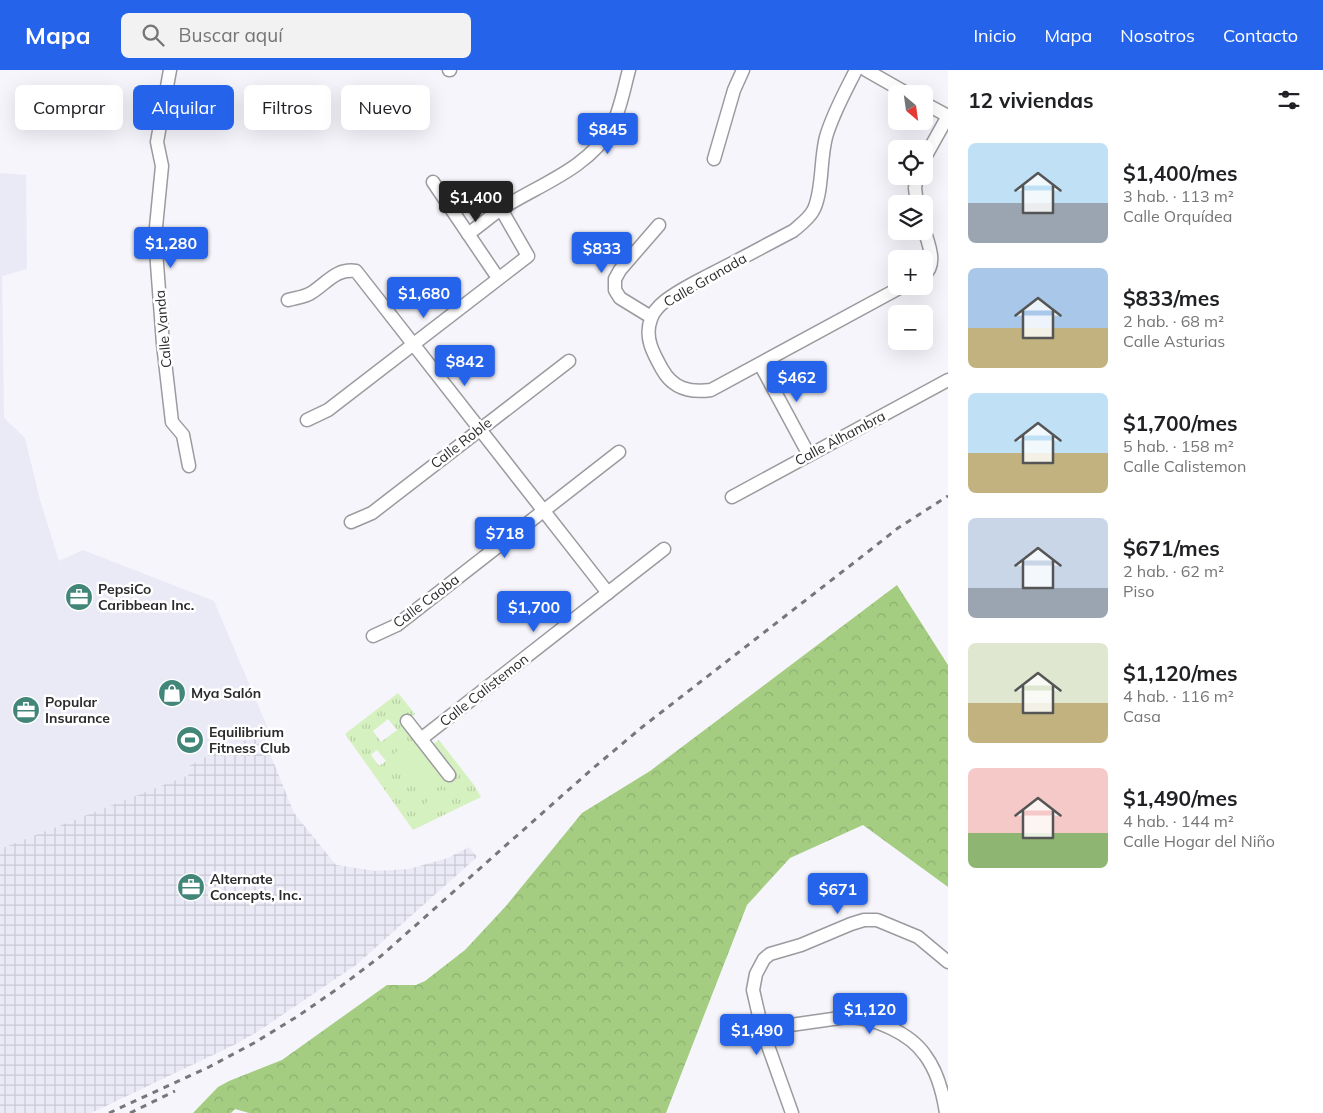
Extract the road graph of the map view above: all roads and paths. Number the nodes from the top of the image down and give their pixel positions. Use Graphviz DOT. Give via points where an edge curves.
graph roads {
  1 [pos="170,70"];
  2 [pos="630,70"];
  3 [pos="743,70"];
  4 [pos="856,70"];
  5 [pos="866,70"];
  6 [pos="892,85"];
  7 [pos="933,108"];
  8 [pos="948,116"];
  9 [pos="933,143"];
  10 [pos="714,160"];
  11 [pos="432,182"];
  12 [pos="501,209"];
  13 [pos="659,225"];
  14 [pos="468,234"];
  15 [pos="498,278"];
  16 [pos="888,294"];
  17 [pos="288,300"];
  18 [pos="651,317"];
  19 [pos="414,344"];
  20 [pos="569,360"];
  21 [pos="760,364"];
  22 [pos="948,380"];
  23 [pos="307,420"];
  24 [pos="480,429"];
  25 [pos="619,452"];
  26 [pos="809,455"];
  27 [pos="189,466"];
  28 [pos="732,497"];
  29 [pos="544,511"];
  30 [pos="351,522"];
  31 [pos="664,549"];
  32 [pos="608,594"];
  33 [pos="373,636"];
  34 [pos="407,721"];
  35 [pos="421,739"];
  36 [pos="448,775"];
  37 [pos="948,962"];
  38 [pos="762,1029"];
  39 [pos="792,1113"];
  40 [pos="946,1113"];
  1 -- 27 [label="street, Calle Vanda" via="156,142 162,166 155,237 172,422 183,435"];
  2 -- 12 [label="street" via="611,128 593,152"];
  3 -- 10 [label="street"];
  4 -- 18 [label="street, Calle Granada" via="826,136 814,211 793,231 665,301"];
  5 -- 6 [label="street"];
  7 -- 8 [label="street"];
  8 -- 9 [label="street"];
  11 -- 14 [label="street"];
  12 -- 14 [label="street"];
  12 -- 15 [label="street" via="528,256"];
  13 -- 18 [label="street" via="615,279 615,290 620,298"];
  14 -- 15 [label="street"];
  15 -- 19 [label="street"];
  16 -- 21 [label="street, Calle Granada"];
  17 -- 19 [label="street" via="309,294 339,272 356,271"];
  18 -- 21 [label="street, Calle Granada" via="648,332 652,351 666,375 683,389 711,390"];
  19 -- 23 [label="street" via="328,410"];
  19 -- 24 [label="street"];
  20 -- 24 [label="street, Calle Roble"];
  21 -- 26 [label="street"];
  22 -- 26 [label="street, Calle Alhambra"];
  24 -- 29 [label="street"];
  24 -- 30 [label="street, Calle Roble" via="372,513"];
  25 -- 29 [label="street, Calle Caoba"];
  26 -- 28 [label="street, Calle Alhambra"];
  29 -- 32 [label="street"];
  29 -- 33 [label="street, Calle Caoba" via="397,625"];
  31 -- 32 [label="street, Calle Calistemon"];
  32 -- 35 [label="street, Calle Calistemon"];
  34 -- 35 [label="street"];
  35 -- 36 [label="street"];
  37 -- 38 [label="street" via="918,937 877,920 851,924 764,959 752,990"];
  38 -- 39 [label="street"];
  38 -- 40 [label="street" via="847,1017 890,1027 911,1040 925,1054 944,1097"];
}
